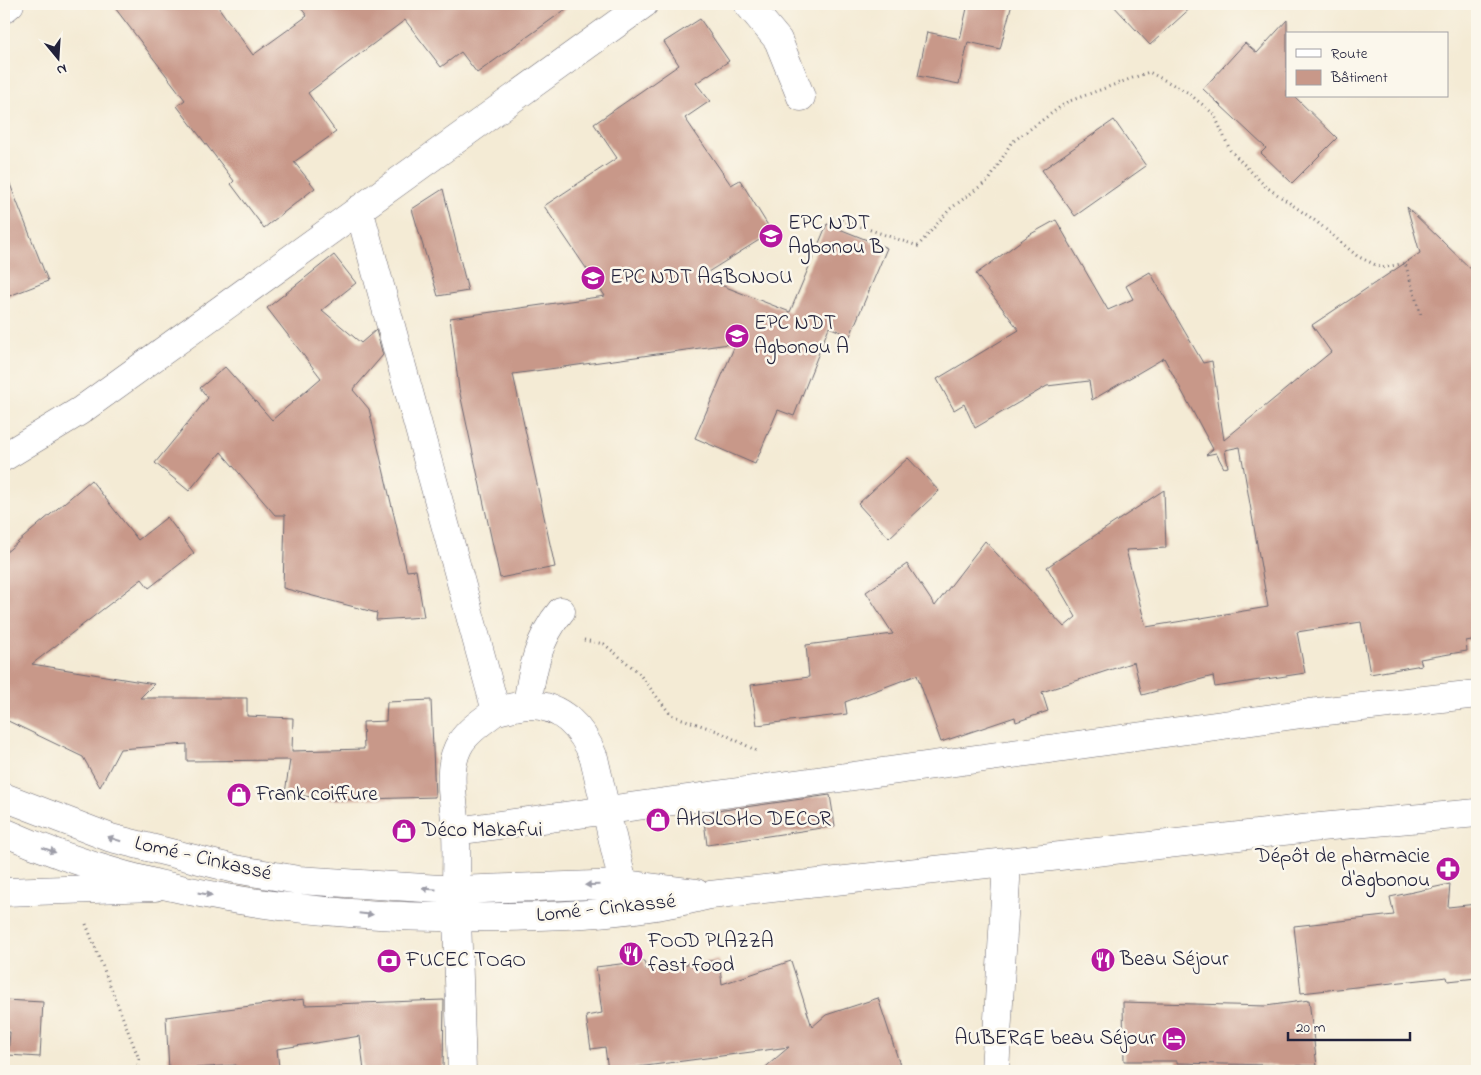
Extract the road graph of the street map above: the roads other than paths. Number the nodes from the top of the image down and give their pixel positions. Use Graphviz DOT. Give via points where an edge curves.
graph roads {
  1 [pos="10,4"];
  2 [pos="644,4"];
  3 [pos="748,4"];
  4 [pos="4,9"];
  5 [pos="801,97"];
  6 [pos="359,209"];
  7 [pos="4,457"];
  8 [pos="554,622"];
  9 [pos="1477,694"];
  10 [pos="527,705"];
  11 [pos="496,711"];
  12 [pos="4,797"];
  13 [pos="607,809"];
  14 [pos="1477,813"];
  15 [pos="456,831"];
  16 [pos="4,832"];
  17 [pos="1007,863"];
  18 [pos="623,884"];
  19 [pos="168,887"];
  20 [pos="456,890"];
  21 [pos="4,892"];
  22 [pos="710,895"];
  23 [pos="457,918"];
  24 [pos="462,1071"];
  25 [pos="995,1071"];
  1 -- 4 [label="main road"];
  2 -- 6 [label="main road"];
  3 -- 5 [label="main road" via="778,40"];
  6 -- 7 [label="main road" via="80,411"];
  6 -- 11 [label="main road"];
  8 -- 10 [label="main road" via="533,665"];
  9 -- 13 [label="main road" via="1309,713"];
  10 -- 11 [label="main road"];
  10 -- 13 [label="main road" via="546,706 574,724 590,746"];
  11 -- 15 [label="main road" via="461,742 454,759 451,776"];
  20 -- 12 [label="main road, Lomé - Cinkassé, one-way" via="298,880 236,869 111,838"];
  13 -- 15 [label="main road"];
  13 -- 18 [label="main road"];
  14 -- 17 [label="main road" via="1320,827"];
  15 -- 20 [label="main road"];
  16 -- 19 [label="main road, Lomé - Cinkassé, one-way" via="82,863"];
  17 -- 22 [label="main road"];
  17 -- 25 [label="main road"];
  18 -- 20 [label="main road, Lomé - Cinkassé, one-way"];
  18 -- 22 [label="main road, Lomé - Cinkassé"];
  19 -- 21 [label="main road"];
  19 -- 23 [label="main road, Lomé - Cinkassé, one-way" via="234,900 377,915"];
  22 -- 23 [label="main road, Lomé - Cinkassé" via="666,907 627,911 546,917"];
  23 -- 24 [label="main road"];
}
